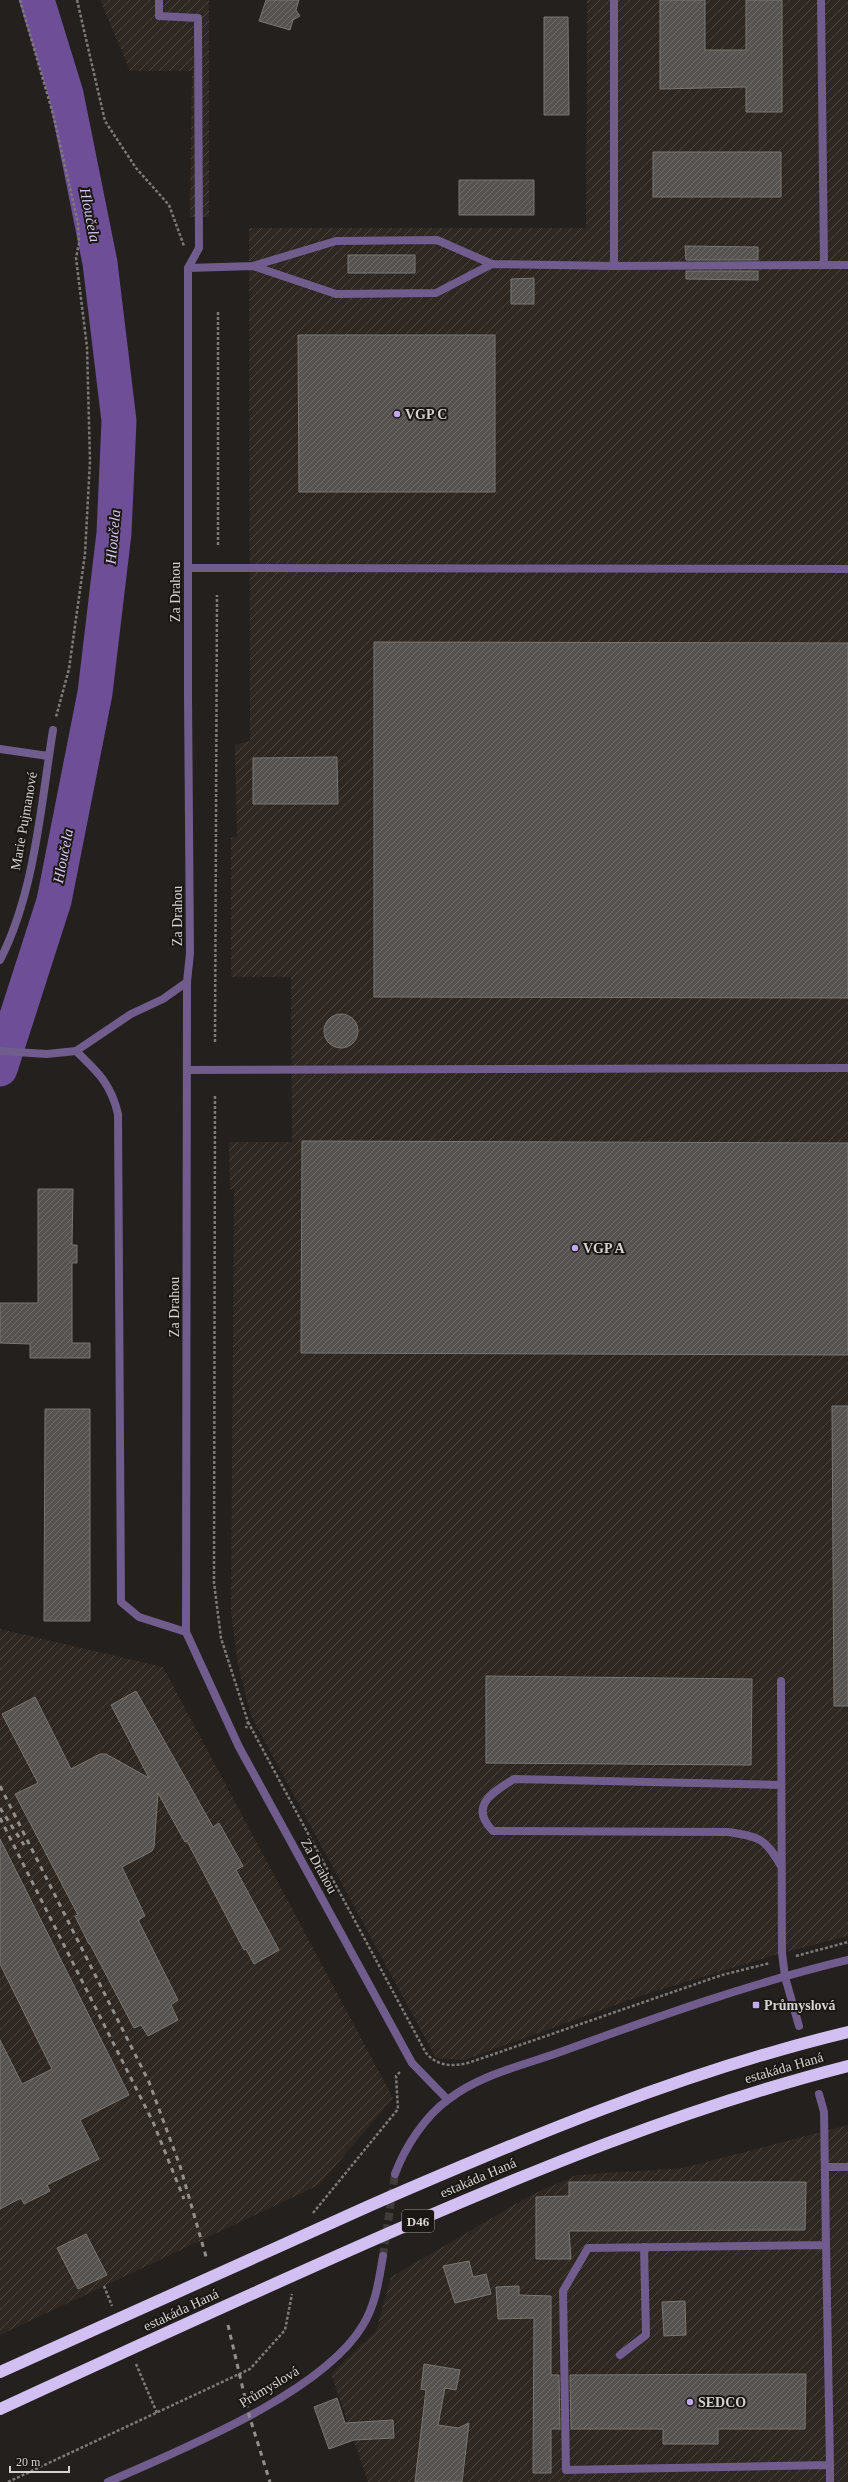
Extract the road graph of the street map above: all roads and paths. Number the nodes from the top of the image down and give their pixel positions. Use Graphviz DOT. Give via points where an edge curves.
graph roads {
  1 [pos="20,0"];
  2 [pos="77,0"];
  3 [pos="159,0"];
  4 [pos="614,0"];
  5 [pos="820,0"];
  6 [pos="492,264"];
  7 [pos="824,265"];
  8 [pos="848,265"];
  9 [pos="253,266"];
  10 [pos="614,266"];
  11 [pos="188,268"];
  12 [pos="218,310"];
  13 [pos="218,545"];
  14 [pos="188,568"];
  15 [pos="848,569"];
  16 [pos="217,595"];
  17 [pos="53,730"];
  18 [pos="0,749"];
  19 [pos="48,756"];
  20 [pos="0,960"];
  21 [pos="187,982"];
  22 [pos="215,1042"];
  23 [pos="0,1051"];
  24 [pos="76,1051"];
  25 [pos="848,1068"];
  26 [pos="187,1070"];
  27 [pos="215,1096"];
  28 [pos="186,1632"];
  29 [pos="781,1681"];
  30 [pos="248,1722"];
  31 [pos="239,1747"];
  32 [pos="781,1785"];
  33 [pos="782,1866"];
  34 [pos="848,1942"];
  35 [pos="783,1959"];
  36 [pos="848,1960"];
  37 [pos="785,1977"];
  38 [pos="799,2026"];
  39 [pos="848,2032"];
  40 [pos="848,2066"];
  41 [pos="819,2094"];
  42 [pos="448,2099"];
  43 [pos="825,2167"];
  44 [pos="848,2167"];
  45 [pos="395,2174"];
  46 [pos="826,2245"];
  47 [pos="644,2248"];
  48 [pos="383,2256"];
  49 [pos="620,2355"];
  50 [pos="0,2372"];
  51 [pos="0,2409"];
  52 [pos="830,2465"];
  53 [pos="108,2482"];
  54 [pos="830,2482"];
  1 -- 17 [label="path" via="53,114 78,223 79,243 76,258 87,347 90,461 85,554 69,669"];
  2 -- 11 [label="path" via="105,121 136,168 169,205 185,249"];
  3 -- 11 [label="street" via="159,16 198,18 199,248"];
  4 -- 10 [label="street"];
  5 -- 7 [label="street"];
  6 -- 9 [label="street" via="437,240 336,241"];
  6 -- 9 [label="street" via="436,293 336,294"];
  6 -- 10 [label="street"];
  7 -- 8 [label="street"];
  7 -- 10 [label="street"];
  9 -- 11 [label="street"];
  11 -- 14 [label="street, Za Drahou"];
  12 -- 13 [label="path"];
  14 -- 15 [label="street"];
  14 -- 21 [label="street, Za Drahou" via="190,953"];
  16 -- 22 [label="path"];
  17 -- 19 [label="street, Marie Pujmanové"];
  18 -- 19 [label="street"];
  19 -- 20 [label="street, Marie Pujmanové" via="32,865 10,942"];
  21 -- 24 [label="street" via="164,999 131,1014"];
  21 -- 26 [label="street, Za Drahou"];
  23 -- 24 [label="street" via="47,1054"];
  24 -- 28 [label="street" via="113,1092 118,1114 121,1602 139,1617"];
  25 -- 26 [label="street"];
  26 -- 28 [label="street, Za Drahou"];
  27 -- 30 [label="path" via="214,1583 221,1638"];
  28 -- 31 [label="street, Za Drahou"];
  29 -- 32 [label="street"];
  30 -- 31 [label="path"];
  30 -- 35 [label="path" via="426,2054 433,2062 442,2065 471,2062 722,1974"];
  31 -- 42 [label="street, Za Drahou" via="412,2063"];
  32 -- 33 [label="street"];
  32 -- 33 [label="street" via="514,1779 490,1793 482,1807 484,1822 492,1831 728,1832 754,1836 770,1846"];
  33 -- 35 [label="street"];
  34 -- 35 [label="path"];
  35 -- 37 [label="street"];
  36 -- 37 [label="street"];
  37 -- 38 [label="street"];
  37 -- 42 [label="street" via="647,2021 478,2082"];
  39 -- 50 [label="highway, estakáda Haná / D46" via="720,2067 556,2126 245,2261"];
  40 -- 51 [label="highway, estakáda Haná / D46" via="743,2096 570,2155 263,2289"];
  41 -- 43 [label="street" via="824,2112"];
  42 -- 45 [label="street" via="413,2140"];
  43 -- 44 [label="street"];
  43 -- 46 [label="street"];
  46 -- 47 [label="street"];
  46 -- 52 [label="street"];
  47 -- 49 [label="street" via="646,2336"];
  47 -- 52 [label="street" via="588,2248 563,2291 566,2470"];
  48 -- 53 [label="street, Průmyslová" via="370,2312 354,2338 332,2360 289,2393 249,2415"];
  52 -- 54 [label="street"];
}
